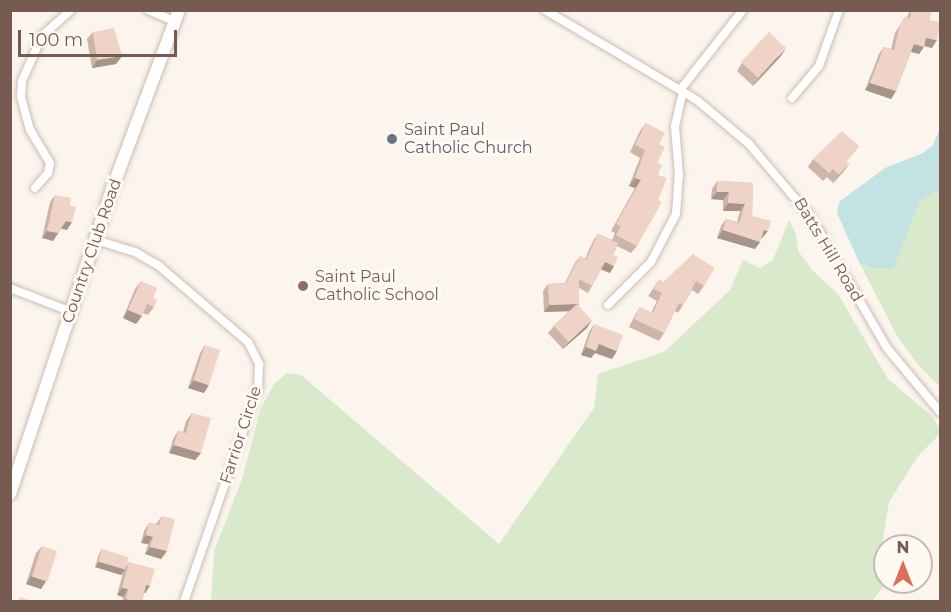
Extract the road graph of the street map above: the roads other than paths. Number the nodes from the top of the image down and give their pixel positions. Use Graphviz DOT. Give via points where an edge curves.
graph roads {
  1 [pos="148,10"];
  2 [pos="544,10"];
  3 [pos="743,10"];
  4 [pos="839,10"];
  5 [pos="72,11"];
  6 [pos="177,16"];
  7 [pos="682,91"];
  8 [pos="792,98"];
  9 [pos="35,188"];
  10 [pos="96,240"];
  11 [pos="10,288"];
  12 [pos="608,305"];
  13 [pos="72,312"];
  14 [pos="940,412"];
  15 [pos="10,494"];
  16 [pos="184,602"];
  1 -- 6 [label="street"];
  2 -- 7 [label="street, Batts Hill Road"];
  3 -- 7 [label="street"];
  4 -- 8 [label="street" via="819,66"];
  5 -- 9 [label="street" via="42,36 22,81 26,120 50,163 48,173"];
  6 -- 10 [label="street, Country Club Road"];
  7 -- 12 [label="street" via="675,126 680,193 676,214 651,262"];
  7 -- 14 [label="street, Batts Hill Road" via="750,144 793,192 828,242 887,348"];
  10 -- 13 [label="street, Country Club Road"];
  10 -- 16 [label="street, Farrior Circle" via="135,252 159,266 248,342 259,364 258,388"];
  11 -- 13 [label="street"];
  13 -- 15 [label="street, Country Club Road"];
}
